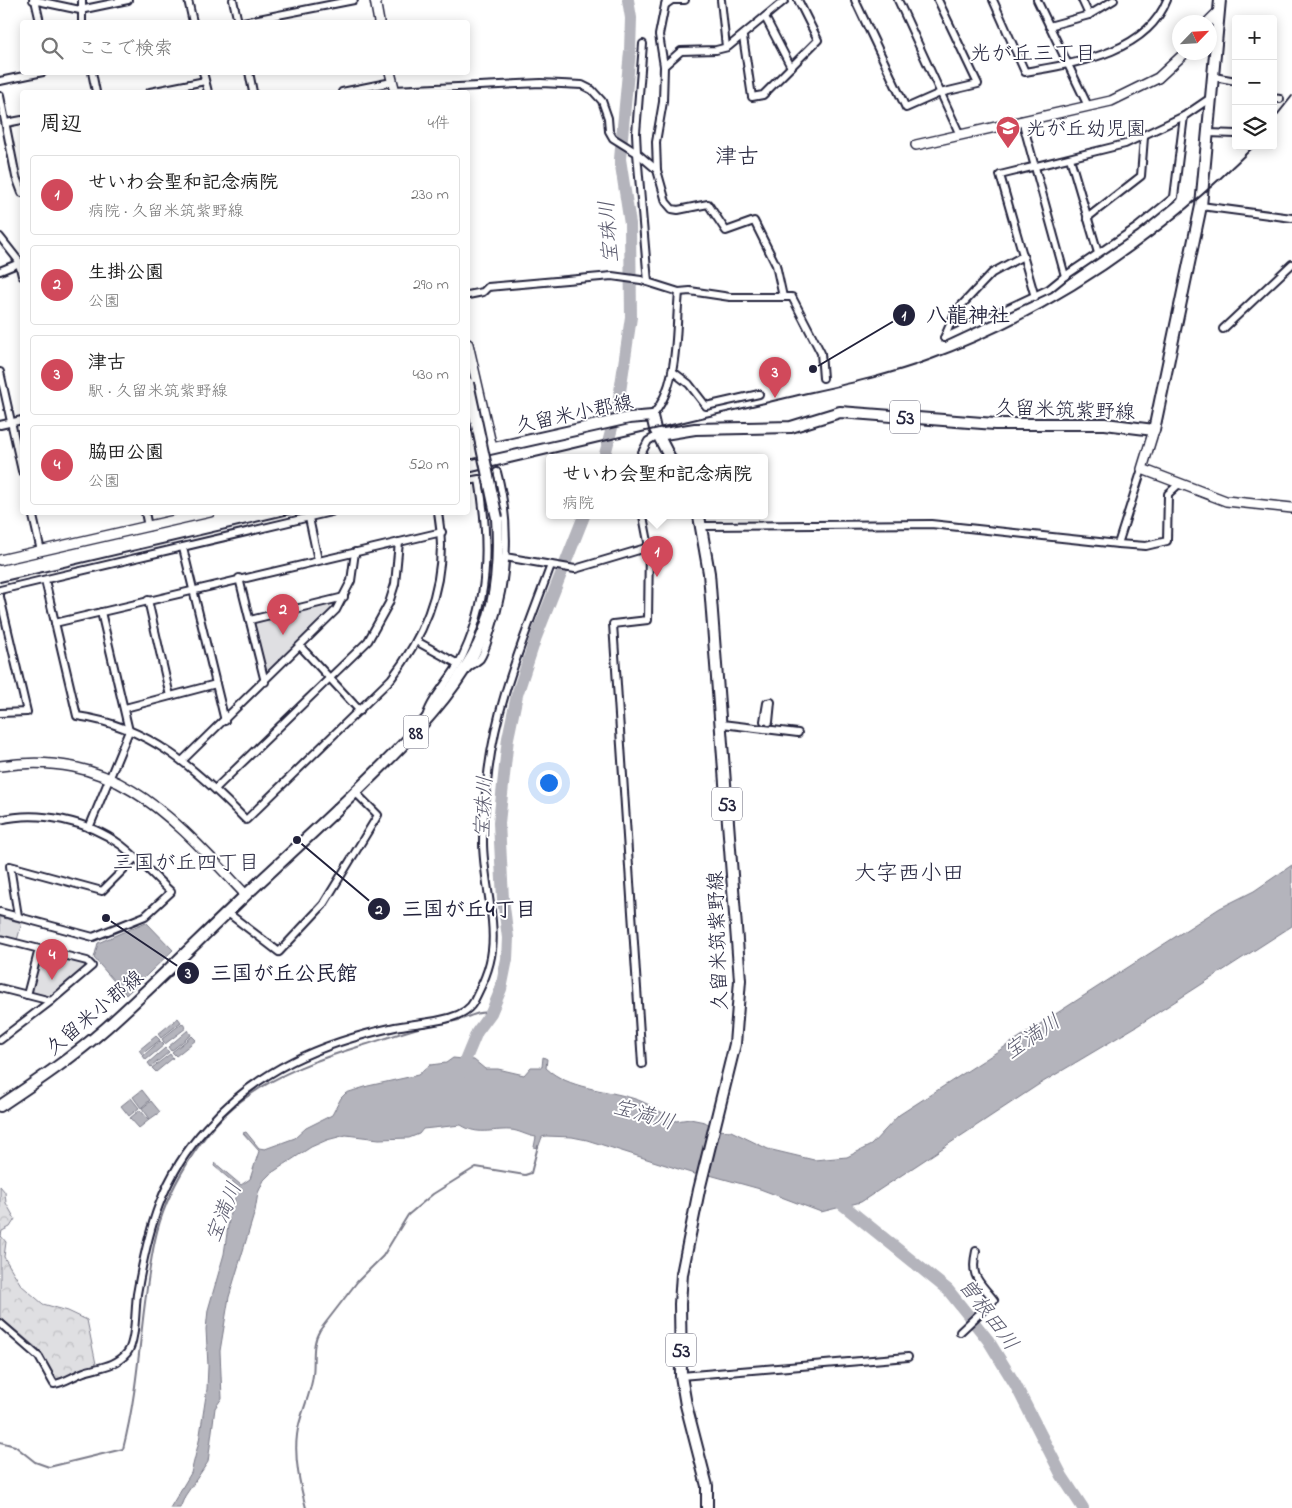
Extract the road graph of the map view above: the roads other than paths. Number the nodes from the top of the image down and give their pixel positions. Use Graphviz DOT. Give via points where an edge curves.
graph roads {
  1 [pos="34,0"];
  2 [pos="82,0"];
  3 [pos="128,0"];
  4 [pos="188,0"];
  5 [pos="234,0"];
  6 [pos="354,0"];
  7 [pos="375,0"];
  8 [pos="685,0"];
  9 [pos="721,0"];
  10 [pos="785,0"];
  11 [pos="798,0"];
  12 [pos="855,0"];
  13 [pos="898,0"];
  14 [pos="938,0"];
  15 [pos="993,0"];
  16 [pos="1037,0"];
  17 [pos="1082,0"];
  18 [pos="1114,0"];
  19 [pos="1166,0"];
  20 [pos="1220,0"];
  21 [pos="666,3"];
  22 [pos="80,10"];
  23 [pos="1218,12"];
  24 [pos="1089,15"];
  25 [pos="1215,15"];
  26 [pos="765,17"];
  27 [pos="39,20"];
  28 [pos="82,20"];
  29 [pos="193,20"];
  30 [pos="238,20"];
  31 [pos="253,20"];
  32 [pos="380,20"];
  33 [pos="1050,26"];
  34 [pos="743,37"];
  35 [pos="643,44"];
  36 [pos="726,47"];
  37 [pos="1177,60"];
  38 [pos="1066,64"];
  39 [pos="664,66"];
  40 [pos="791,67"];
  41 [pos="29,75"];
  42 [pos="93,75"];
  43 [pos="204,75"];
  44 [pos="250,75"];
  45 [pos="1214,77"];
  46 [pos="1232,80"];
  47 [pos="0,81"];
  48 [pos="205,81"];
  49 [pos="393,84"];
  50 [pos="96,90"];
  51 [pos="160,90"];
  52 [pos="207,90"];
  53 [pos="253,90"];
  54 [pos="355,90"];
  55 [pos="940,93"];
  56 [pos="0,96"];
  57 [pos="1212,97"];
  58 [pos="1088,106"];
  59 [pos="1184,116"];
  60 [pos="20,120"];
  61 [pos="1022,120"];
  62 [pos="6,123"];
  63 [pos="1208,133"];
  64 [pos="1232,134"];
  65 [pos="960,135"];
  66 [pos="1144,137"];
  67 [pos="916,145"];
  68 [pos="635,151"];
  69 [pos="1070,158"];
  70 [pos="1034,167"];
  71 [pos="657,170"];
  72 [pos="20,188"];
  73 [pos="1201,206"];
  74 [pos="1087,218"];
  75 [pos="1292,218"];
  76 [pos="0,237"];
  77 [pos="1098,254"];
  78 [pos="1023,256"];
  79 [pos="20,262"];
  80 [pos="20,263"];
  81 [pos="1292,264"];
  82 [pos="0,271"];
  83 [pos="1065,276"];
  84 [pos="648,282"];
  85 [pos="679,292"];
  86 [pos="470,295"];
  87 [pos="783,296"];
  88 [pos="1035,296"];
  89 [pos="1223,328"];
  90 [pos="470,362"];
  91 [pos="672,371"];
  92 [pos="0,372"];
  93 [pos="823,378"];
  94 [pos="470,392"];
  95 [pos="759,394"];
  96 [pos="652,416"];
  97 [pos="20,420"];
  98 [pos="12,422"];
  99 [pos="0,425"];
  100 [pos="1154,430"];
  101 [pos="658,435"];
  102 [pos="492,448"];
  103 [pos="470,453"];
  104 [pos="20,454"];
  105 [pos="641,454"];
  106 [pos="668,454"];
  107 [pos="1142,470"];
  108 [pos="497,472"];
  109 [pos="470,481"];
  110 [pos="1180,483"];
  111 [pos="1292,508"];
  112 [pos="33,515"];
  113 [pos="146,515"];
  114 [pos="197,515"];
  115 [pos="320,515"];
  116 [pos="439,515"];
  117 [pos="309,518"];
  118 [pos="644,519"];
  119 [pos="700,521"];
  120 [pos="148,526"];
  121 [pos="442,532"];
  122 [pos="399,542"];
  123 [pos="1118,544"];
  124 [pos="649,547"];
  125 [pos="183,548"];
  126 [pos="41,551"];
  127 [pos="355,552"];
  128 [pos="505,557"];
  129 [pos="0,560"];
  130 [pos="318,560"];
  131 [pos="553,565"];
  132 [pos="239,578"];
  133 [pos="45,580"];
  134 [pos="192,589"];
  135 [pos="0,590"];
  136 [pos="0,597"];
  137 [pos="344,597"];
  138 [pos="148,600"];
  139 [pos="101,612"];
  140 [pos="250,620"];
  141 [pos="55,623"];
  142 [pos="418,642"];
  143 [pos="301,647"];
  144 [pos="460,668"];
  145 [pos="331,679"];
  146 [pos="265,682"];
  147 [pos="216,684"];
  148 [pos="170,696"];
  149 [pos="125,708"];
  150 [pos="360,711"];
  151 [pos="0,713"];
  152 [pos="226,721"];
  153 [pos="766,721"];
  154 [pos="722,724"];
  155 [pos="765,729"];
  156 [pos="130,731"];
  157 [pos="798,733"];
  158 [pos="183,760"];
  159 [pos="0,766"];
  160 [pos="111,780"];
  161 [pos="216,789"];
  162 [pos="356,792"];
  163 [pos="0,820"];
  164 [pos="90,828"];
  165 [pos="135,858"];
  166 [pos="246,895"];
  167 [pos="0,912"];
  168 [pos="228,913"];
  169 [pos="18,916"];
  170 [pos="0,939"];
  171 [pos="39,949"];
  172 [pos="0,988"];
  173 [pos="27,995"];
  174 [pos="52,1001"];
  175 [pos="0,1040"];
  176 [pos="642,1064"];
  177 [pos="0,1105"];
  178 [pos="976,1251"];
  179 [pos="0,1323"];
  180 [pos="960,1332"];
  181 [pos="908,1357"];
  182 [pos="681,1376"];
  183 [pos="707,1508"];
  1 -- 22 [label="street"];
  1 -- 27 [label="street"];
  2 -- 22 [label="street"];
  3 -- 22 [label="street"];
  4 -- 29 [label="street"];
  5 -- 30 [label="street"];
  6 -- 31 [label="street"];
  7 -- 32 [label="street"];
  8 -- 21 [label="street"];
  9 -- 36 [label="street"];
  10 -- 26 [label="street"];
  11 -- 40 [label="street" via="818,40"];
  12 -- 55 [label="street" via="906,108"];
  13 -- 55 [label="street"];
  14 -- 55 [label="street" via="978,84"];
  15 -- 38 [label="street" via="1025,72"];
  16 -- 33 [label="street"];
  17 -- 24 [label="street"];
  18 -- 24 [label="street"];
  19 -- 38 [label="street" via="1152,24 1135,39 1108,53"];
  20 -- 23 [label="main road, 久留米筑紫野線"];
  21 -- 39 [label="street" via="659,34"];
  22 -- 28 [label="street"];
  23 -- 25 [label="street"];
  23 -- 45 [label="main road, 久留米筑紫野線"];
  24 -- 33 [label="street"];
  26 -- 34 [label="street"];
  26 -- 40 [label="street"];
  33 -- 38 [label="street"];
  34 -- 36 [label="street"];
  34 -- 40 [label="street" via="752,97 763,95"];
  35 -- 68 [label="street"];
  36 -- 39 [label="street" via="681,51"];
  37 -- 58 [label="street" via="1158,78 1136,90"];
  38 -- 58 [label="street"];
  39 -- 71 [label="street" via="663,102 656,142"];
  41 -- 47 [label="street"];
  42 -- 50 [label="street"];
  43 -- 48 [label="street"];
  44 -- 53 [label="street"];
  45 -- 46 [label="street"];
  45 -- 57 [label="main road, 久留米筑紫野線"];
  48 -- 51 [label="street"];
  48 -- 52 [label="street"];
  49 -- 54 [label="street"];
  49 -- 68 [label="street" via="582,85 602,101 613,138"];
  55 -- 65 [label="street"];
  56 -- 62 [label="street"];
  57 -- 59 [label="street"];
  57 -- 63 [label="main road, 久留米筑紫野線"];
  58 -- 61 [label="street"];
  59 -- 66 [label="street"];
  59 -- 77 [label="street" via="1174,197"];
  60 -- 62 [label="street"];
  61 -- 65 [label="street"];
  61 -- 70 [label="street"];
  62 -- 72 [label="street"];
  63 -- 64 [label="street"];
  63 -- 73 [label="main road, 久留米筑紫野線"];
  65 -- 67 [label="street"];
  66 -- 69 [label="street"];
  66 -- 74 [label="street" via="1141,176"];
  68 -- 71 [label="street"];
  68 -- 84 [label="street"];
  69 -- 70 [label="street"];
  69 -- 74 [label="street"];
  70 -- 78 [label="street" via="1000,175"];
  70 -- 83 [label="street"];
  71 -- 87 [label="street" via="666,202 672,208 678,210 708,204 726,230 754,221 776,265"];
  73 -- 75 [label="street"];
  73 -- 100 [label="main road, 久留米筑紫野線"];
  74 -- 77 [label="street"];
  76 -- 79 [label="street"];
  77 -- 83 [label="street"];
  78 -- 88 [label="street"];
  78 -- 88 [label="street" via="986,279 956,311 944,338"];
  80 -- 82 [label="street"];
  81 -- 89 [label="street"];
  83 -- 88 [label="street"];
  84 -- 85 [label="street"];
  84 -- 86 [label="street" via="612,276 488,287 483,292"];
  85 -- 87 [label="street" via="730,297"];
  85 -- 91 [label="street"];
  87 -- 93 [label="street" via="792,296 821,353"];
  90 -- 102 [label="street"];
  91 -- 95 [label="street" via="689,384 706,406"];
  91 -- 96 [label="street" via="662,401"];
  92 -- 98 [label="street"];
  94 -- 144 [label="main road, 久留米小郡線 / 88, bridge" via="497,518 497,563 490,607 474,653"];
  96 -- 101 [label="main road, 久留米小郡線"];
  96 -- 102 [label="main road, 久留米小郡線" via="629,418"];
  97 -- 98 [label="street"];
  98 -- 99 [label="street"];
  98 -- 104 [label="street"];
  100 -- 101 [label="main road, 久留米筑紫野線 / 53" via="1105,424 995,424 840,412 791,427 695,429"];
  100 -- 107 [label="street"];
  101 -- 105 [label="street" via="648,441"];
  101 -- 106 [label="main road"];
  102 -- 103 [label="main road, 久留米小郡線"];
  107 -- 110 [label="street"];
  107 -- 123 [label="street"];
  108 -- 128 [label="street" via="506,526"];
  109 -- 144 [label="street" via="479,479 487,542 486,573"];
  110 -- 111 [label="street" via="1226,501"];
  110 -- 123 [label="street" via="1168,494 1167,541 1146,546"];
  112 -- 126 [label="street"];
  113 -- 120 [label="street"];
  114 -- 120 [label="street"];
  115 -- 117 [label="street"];
  116 -- 121 [label="street"];
  117 -- 125 [label="street"];
  117 -- 130 [label="street"];
  118 -- 124 [label="street"];
  119 -- 123 [label="street" via="931,524"];
  119 -- 154 [label="main road, 久留米筑紫野線 / 53" via="709,573"];
  120 -- 126 [label="street"];
  121 -- 122 [label="street"];
  121 -- 142 [label="street" via="436,598"];
  122 -- 127 [label="street"];
  122 -- 145 [label="street" via="395,584 389,602 368,641"];
  124 -- 131 [label="street" via="571,568"];
  124 -- 176 [label="street" via="648,620 613,624"];
  125 -- 133 [label="street"];
  125 -- 134 [label="street"];
  126 -- 129 [label="street"];
  127 -- 130 [label="street"];
  127 -- 137 [label="street" via="354,570"];
  128 -- 131 [label="street"];
  128 -- 144 [label="street" via="499,608 489,637 480,658"];
  130 -- 132 [label="street"];
  131 -- 179 [label="street" via="519,647 494,737 483,841 493,948 488,972 468,1011 444,1019 395,1027 313,1053 271,1072 225,1106 169,1177 145,1254 131,1346 121,1358 104,1369 87,1371 54,1384 39,1357"];
  132 -- 134 [label="street"];
  132 -- 140 [label="street"];
  133 -- 135 [label="street"];
  133 -- 141 [label="street"];
  134 -- 138 [label="street"];
  134 -- 147 [label="street"];
  136 -- 151 [label="street" via="27,712"];
  137 -- 140 [label="street"];
  137 -- 143 [label="street"];
  138 -- 139 [label="street"];
  138 -- 148 [label="street"];
  139 -- 141 [label="street"];
  139 -- 149 [label="street"];
  140 -- 146 [label="street"];
  141 -- 156 [label="street" via="77,716 94,718"];
  142 -- 144 [label="street"];
  142 -- 150 [label="street" via="391,679"];
  143 -- 145 [label="street"];
  143 -- 146 [label="street"];
  144 -- 162 [label="main road, 久留米小郡線 / 88" via="423,724"];
  145 -- 150 [label="street"];
  145 -- 161 [label="street"];
  146 -- 152 [label="street"];
  147 -- 148 [label="street"];
  147 -- 152 [label="street"];
  148 -- 149 [label="street"];
  149 -- 156 [label="street"];
  150 -- 161 [label="street" via="246,820"];
  152 -- 158 [label="street"];
  153 -- 155 [label="street"];
  154 -- 155 [label="street"];
  154 -- 182 [label="main road, 久留米筑紫野線 / 53" via="740,980 735,1044 682,1274"];
  155 -- 157 [label="street"];
  156 -- 158 [label="street"];
  156 -- 160 [label="street"];
  158 -- 161 [label="street"];
  159 -- 160 [label="street" via="22,763 67,766"];
  160 -- 164 [label="street"];
  160 -- 166 [label="street" via="146,798 170,817"];
  162 -- 166 [label="main road, 久留米小郡線 / 88"];
  162 -- 168 [label="street" via="378,815 323,905 279,952"];
  163 -- 164 [label="street" via="43,818"];
  164 -- 165 [label="street" via="120,844"];
  165 -- 169 [label="street" via="102,891 10,866"];
  165 -- 169 [label="street" via="171,892 139,918 92,937"];
  166 -- 168 [label="main road, 久留米小郡線 / 88"];
  167 -- 169 [label="street"];
  168 -- 177 [label="main road, 久留米小郡線 / 88" via="105,1028 47,1075"];
  170 -- 171 [label="street"];
  171 -- 173 [label="street"];
  171 -- 174 [label="street" via="87,961 92,966"];
  172 -- 173 [label="street"];
  173 -- 174 [label="street"];
  174 -- 175 [label="street"];
  178 -- 180 [label="street" via="972,1268 994,1300"];
  181 -- 182 [label="street"];
  182 -- 183 [label="main road, 久留米筑紫野線 / 53" via="707,1486"];
}
